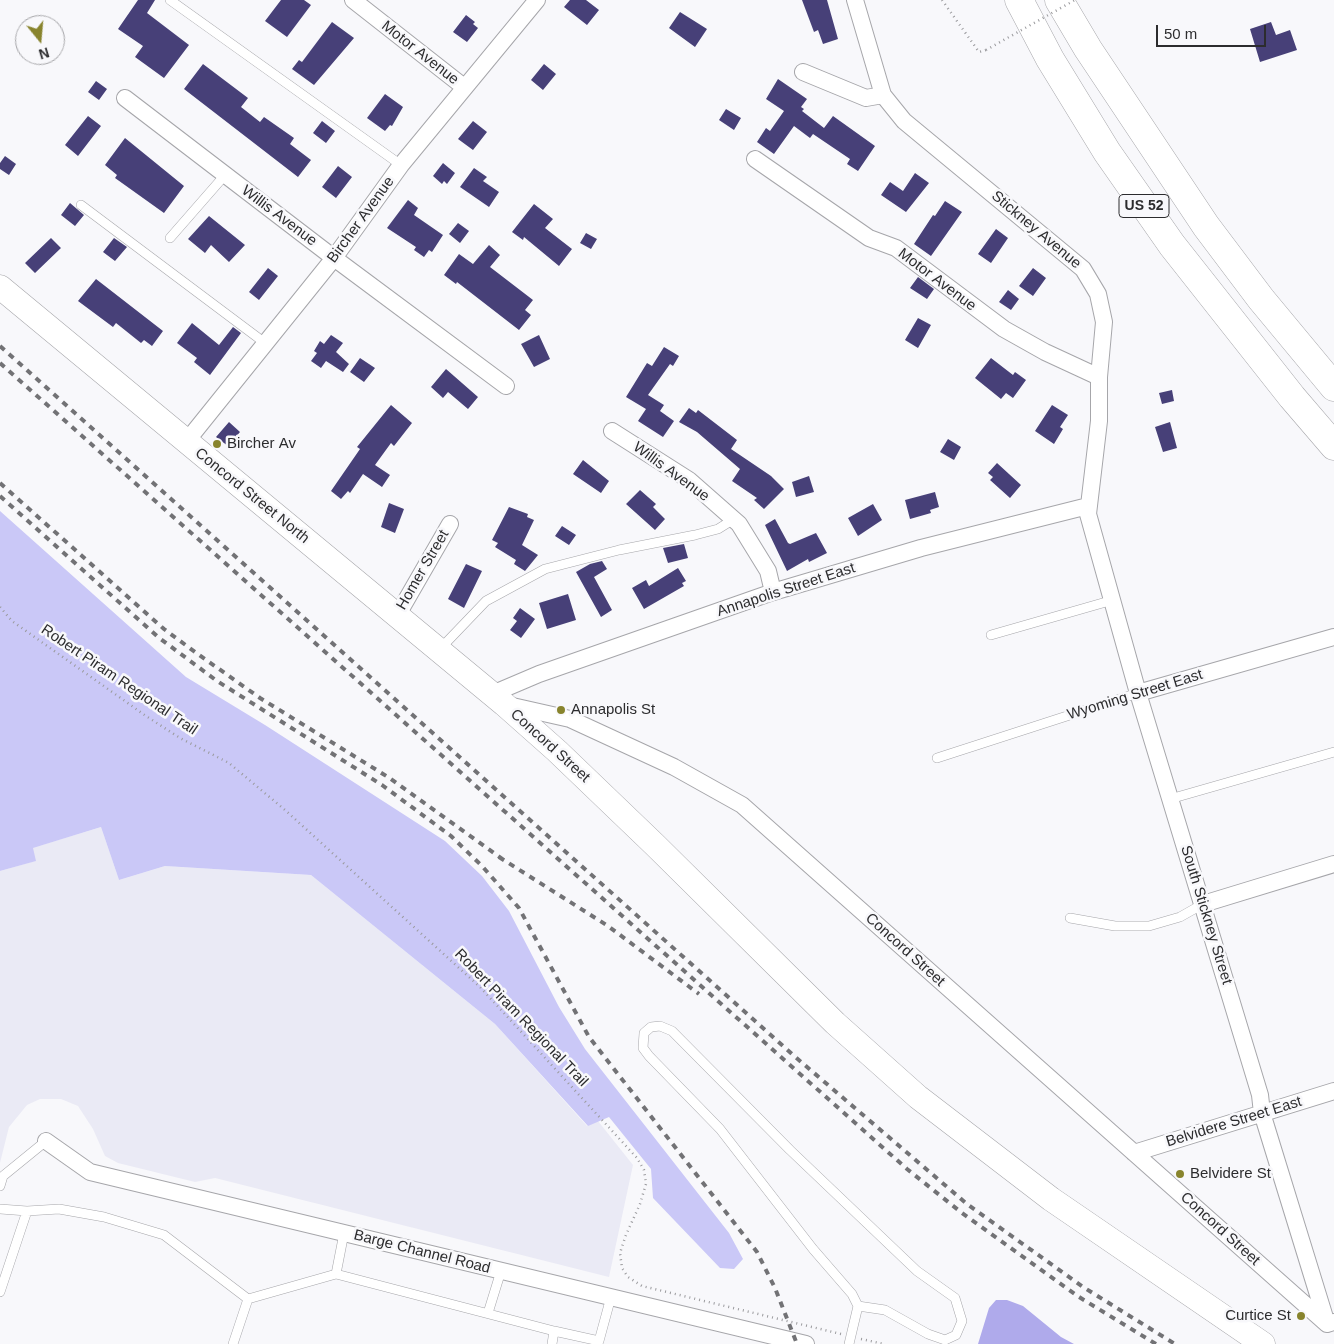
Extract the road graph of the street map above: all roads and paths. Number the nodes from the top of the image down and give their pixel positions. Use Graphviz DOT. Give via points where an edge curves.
graph roads {
  1 [pos="170,0"];
  2 [pos="353,0"];
  3 [pos="855,0"];
  4 [pos="942,0"];
  5 [pos="1019,0"];
  6 [pos="1059,0"];
  7 [pos="1075,0"];
  8 [pos="533,1"];
  9 [pos="803,72"];
  10 [pos="464,87"];
  11 [pos="883,95"];
  12 [pos="126,98"];
  13 [pos="755,159"];
  14 [pos="401,165"];
  15 [pos="225,175"];
  16 [pos="81,205"];
  17 [pos="170,238"];
  18 [pos="334,258"];
  19 [pos="0,287"];
  20 [pos="266,344"];
  21 [pos="1099,377"];
  22 [pos="1331,384"];
  23 [pos="506,386"];
  24 [pos="612,431"];
  25 [pos="186,442"];
  26 [pos="1334,446"];
  27 [pos="1088,506"];
  28 [pos="734,520"];
  29 [pos="450,524"];
  30 [pos="773,592"];
  31 [pos="1113,600"];
  32 [pos="0,608"];
  33 [pos="396,616"];
  34 [pos="991,635"];
  35 [pos="1334,637"];
  36 [pos="438,650"];
  37 [pos="1138,693"];
  38 [pos="498,699"];
  39 [pos="1334,752"];
  40 [pos="936,758"];
  41 [pos="1170,799"];
  42 [pos="1334,864"];
  43 [pos="1203,904"];
  44 [pos="1070,918"];
  45 [pos="1334,1091"];
  46 [pos="1262,1113"];
  47 [pos="46,1141"];
  48 [pos="1134,1153"];
  49 [pos="0,1186"];
  50 [pos="0,1209"];
  51 [pos="27,1211"];
  52 [pos="344,1233"];
  53 [pos="501,1271"];
  54 [pos="336,1274"];
  55 [pos="0,1292"];
  56 [pos="611,1297"];
  57 [pos="248,1299"];
  58 [pos="858,1306"];
  59 [pos="488,1313"];
  60 [pos="1332,1325"];
  61 [pos="554,1331"];
  62 [pos="850,1340"];
  63 [pos="783,1341"];
  64 [pos="233,1344"];
  65 [pos="552,1344"];
  66 [pos="806,1344"];
  67 [pos="884,1344"];
  68 [pos="1262,1344"];
  1 -- 14 [label="lane"];
  2 -- 10 [label="street, Motor Avenue"];
  3 -- 11 [label="street, Stickney Avenue"];
  4 -- 7 [label="path, bridge" via="979,52"];
  5 -- 26 [label="highway, US 52" via="1050,59 1107,152 1172,245"];
  6 -- 22 [label="highway, US 52" via="1206,226"];
  8 -- 10 [label="street, Bircher Avenue"];
  9 -- 11 [label="street" via="866,98"];
  10 -- 14 [label="street, Bircher Avenue"];
  11 -- 21 [label="street, Stickney Avenue" via="904,121 1083,269 1098,294 1104,322"];
  12 -- 15 [label="street, Willis Avenue"];
  13 -- 21 [label="street, Motor Avenue" via="869,238 896,248 1004,330"];
  14 -- 18 [label="street, Bircher Avenue"];
  15 -- 17 [label="lane"];
  15 -- 18 [label="street, Willis Avenue"];
  16 -- 20 [label="lane"];
  18 -- 20 [label="street, Bircher Avenue"];
  18 -- 23 [label="street, Willis Avenue"];
  19 -- 25 [label="main road, Concord Street North"];
  20 -- 25 [label="street, Bircher Avenue"];
  21 -- 27 [label="street, Stickney Avenue" via="1100,421"];
  24 -- 28 [label="street, Willis Avenue" via="688,480"];
  25 -- 33 [label="main road, Concord Street North"];
  27 -- 30 [label="street, Annapolis Street East" via="930,546"];
  27 -- 31 [label="street, South Stickney Street"];
  28 -- 30 [label="street, Willis Avenue" via="764,564"];
  28 -- 36 [label="lane" via="695,536 619,550 544,569 486,601"];
  29 -- 33 [label="street, Homer Street"];
  30 -- 38 [label="street, Annapolis Street East" via="539,674"];
  31 -- 34 [label="lane"];
  31 -- 37 [label="street, South Stickney Street"];
  32 -- 62 [label="path, Robert Piram Regional Trail" via="12,621 146,716 229,763 480,988 637,1158 644,1170 646,1184 620,1253 622,1268 628,1277 642,1286"];
  33 -- 36 [label="main road, Concord Street North"];
  35 -- 37 [label="street, Wyoming Street East"];
  36 -- 38 [label="main road, Concord Street North"];
  37 -- 40 [label="lane, Wyoming Street East"];
  37 -- 41 [label="street, South Stickney Street"];
  38 -- 48 [label="street, Concord Street" via="570,719 674,767 742,805"];
  38 -- 68 [label="main road, Concord Street" via="649,838 835,1023 918,1097 1051,1199"];
  39 -- 41 [label="lane"];
  41 -- 43 [label="street, South Stickney Street"];
  42 -- 43 [label="street"];
  43 -- 44 [label="lane" via="1180,917 1149,926 1115,926"];
  43 -- 46 [label="street, South Stickney Street" via="1260,1095"];
  45 -- 46 [label="street, Belvidere Street East"];
  46 -- 48 [label="street, Belvidere Street East"];
  46 -- 60 [label="street, South Stickney Street"];
  47 -- 49 [label="lane" via="3,1176"];
  47 -- 52 [label="street, Barge Channel Road" via="90,1172"];
  48 -- 60 [label="street, Concord Street"];
  50 -- 51 [label="lane"];
  51 -- 55 [label="lane"];
  51 -- 57 [label="lane" via="59,1209 104,1217 164,1235"];
  52 -- 53 [label="street, Barge Channel Road"];
  52 -- 54 [label="lane"];
  53 -- 56 [label="street, Barge Channel Road"];
  53 -- 59 [label="lane"];
  54 -- 57 [label="lane"];
  54 -- 59 [label="lane"];
  56 -- 61 [label="lane" via="599,1341"];
  56 -- 63 [label="street, Barge Channel Road"];
  57 -- 64 [label="lane"];
  58 -- 58 [label="lane" via="852,1294 720,1129 649,1056 643,1048 644,1033 660,1026 672,1031 917,1271 955,1298 962,1321 956,1335 945,1340 885,1310"];
  58 -- 62 [label="lane"];
  59 -- 61 [label="lane"];
  61 -- 65 [label="lane"];
  62 -- 67 [label="path, Robert Piram Regional Trail"];
  63 -- 66 [label="street, Barge Channel Road"];
}
